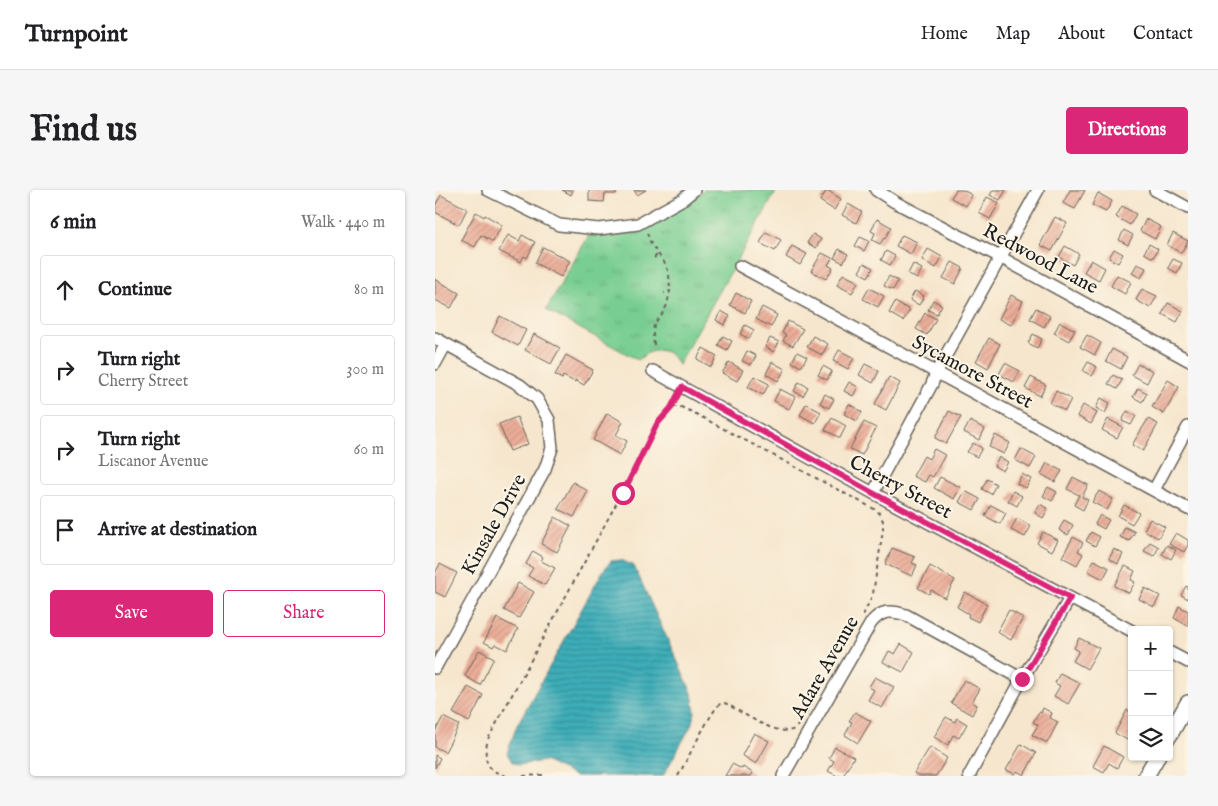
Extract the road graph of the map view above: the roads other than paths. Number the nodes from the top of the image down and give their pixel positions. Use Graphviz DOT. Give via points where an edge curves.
graph roads {
  1 [pos="488,190"];
  2 [pos="695,190"];
  3 [pos="876,190"];
  4 [pos="1037,190"];
  5 [pos="1155,190"];
  6 [pos="504,194"];
  7 [pos="1188,208"];
  8 [pos="1000,257"];
  9 [pos="740,266"];
  10 [pos="435,338"];
  11 [pos="446,344"];
  12 [pos="1188,360"];
  13 [pos="435,364"];
  14 [pos="653,371"];
  15 [pos="936,373"];
  16 [pos="1188,427"];
  17 [pos="1154,490"];
  18 [pos="873,493"];
  19 [pos="1188,509"];
  20 [pos="1070,598"];
  21 [pos="1128,629"];
  22 [pos="1173,654"];
  23 [pos="1188,662"];
  24 [pos="435,668"];
  25 [pos="1022,679"];
  26 [pos="1188,703"];
  27 [pos="1173,729"];
  28 [pos="1155,761"];
  29 [pos="783,776"];
  30 [pos="969,776"];
  31 [pos="1146,776"];
  1 -- 6 [label="street"];
  2 -- 6 [label="street" via="638,224 599,229 559,225"];
  3 -- 8 [label="street, Redwood Lane"];
  4 -- 8 [label="street"];
  5 -- 7 [label="street"];
  8 -- 12 [label="street, Redwood Lane"];
  8 -- 15 [label="street"];
  9 -- 15 [label="street, Sycamore Street"];
  10 -- 11 [label="street"];
  11 -- 13 [label="street"];
  11 -- 24 [label="street, Kinsale Drive" via="520,385 537,399 549,420 552,448 545,469"];
  14 -- 18 [label="street, Cherry Street"];
  15 -- 17 [label="street, Sycamore Street"];
  15 -- 18 [label="street"];
  16 -- 17 [label="street"];
  17 -- 19 [label="street, Sycamore Street"];
  18 -- 20 [label="street, Cherry Street"];
  20 -- 21 [label="street, Cherry Street"];
  20 -- 25 [label="street"];
  22 -- 23 [label="street"];
  25 -- 29 [label="street, Adare Avenue" via="906,616 894,612 881,614 871,623"];
  25 -- 30 [label="street"];
  26 -- 27 [label="street"];
  28 -- 31 [label="street"];
}
